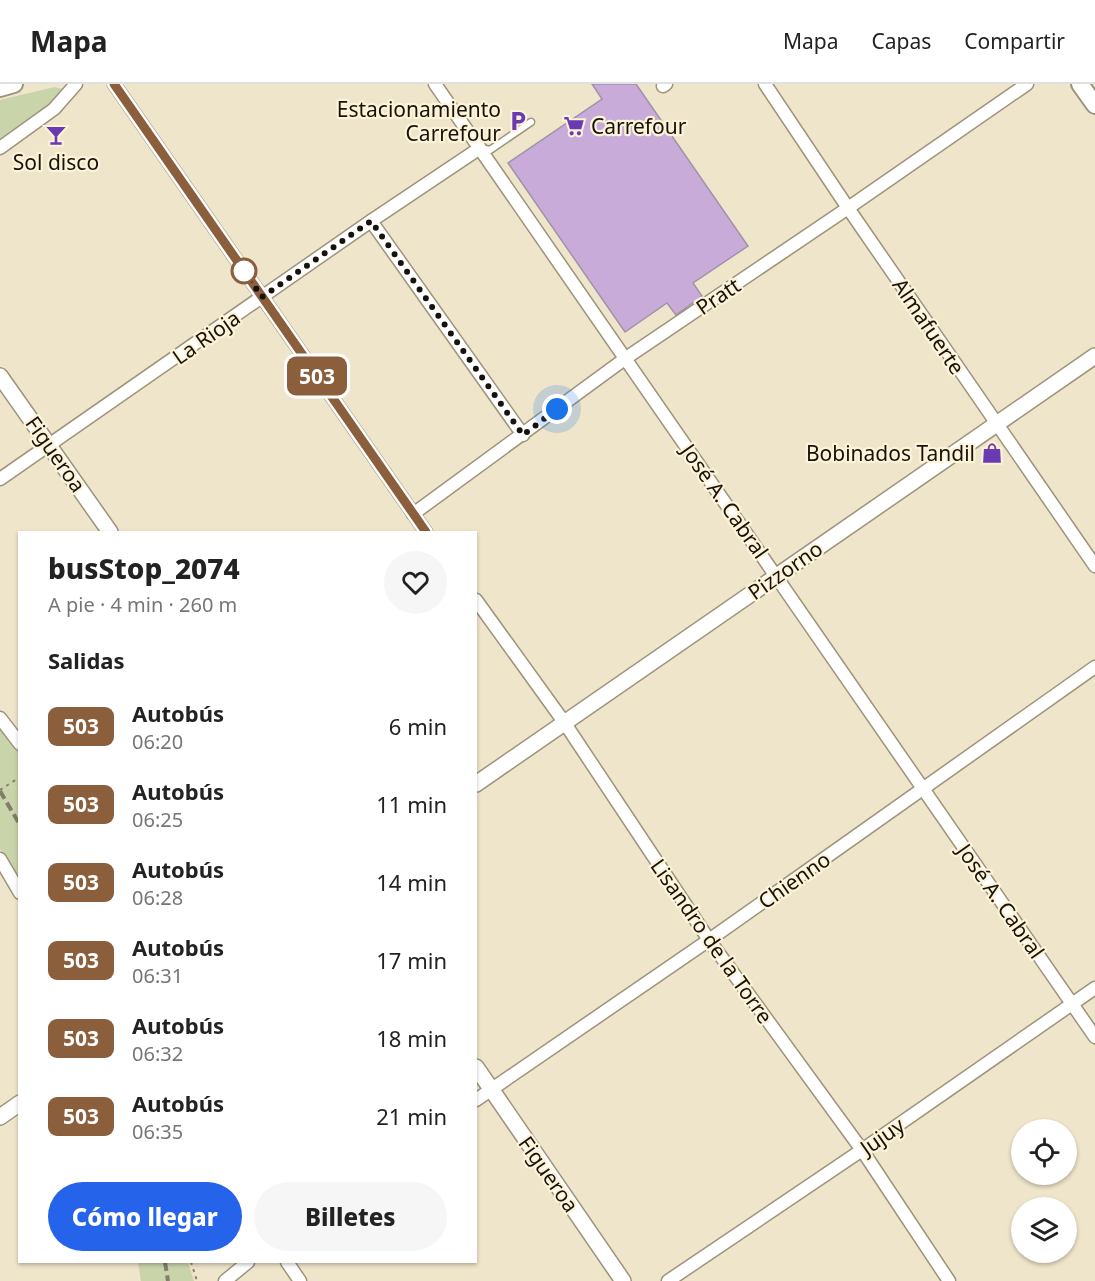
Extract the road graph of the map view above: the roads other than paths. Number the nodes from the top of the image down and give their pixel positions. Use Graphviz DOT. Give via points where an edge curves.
graph roads {
  1 [pos="14,84"];
  2 [pos="76,84"];
  3 [pos="114,84"];
  4 [pos="435,84"];
  5 [pos="765,84"];
  6 [pos="1027,84"];
  7 [pos="1080,84"];
  8 [pos="0,87"];
  9 [pos="1095,105"];
  10 [pos="531,122"];
  11 [pos="0,147"];
  12 [pos="480,148"];
  13 [pos="848,208"];
  14 [pos="371,221"];
  15 [pos="262,297"];
  16 [pos="1095,356"];
  17 [pos="626,358"];
  18 [pos="0,376"];
  19 [pos="996,424"];
  20 [pos="523,435"];
  21 [pos="50,445"];
  22 [pos="0,479"];
  23 [pos="413,514"];
  24 [pos="109,531"];
  25 [pos="425,531"];
  26 [pos="1095,566"];
  27 [pos="777,575"];
  28 [pos="477,601"];
  29 [pos="1095,668"];
  30 [pos="0,718"];
  31 [pos="564,722"];
  32 [pos="18,741"];
  33 [pos="477,782"];
  34 [pos="923,788"];
  35 [pos="0,859"];
  36 [pos="18,890"];
  37 [pos="709,940"];
  38 [pos="1095,988"];
  39 [pos="1072,1004"];
  40 [pos="1095,1037"];
  41 [pos="477,1068"];
  42 [pos="491,1090"];
  43 [pos="477,1099"];
  44 [pos="18,1104"];
  45 [pos="0,1117"];
  46 [pos="862,1150"];
  47 [pos="247,1263"];
  48 [pos="288,1263"];
  49 [pos="225,1281"];
  50 [pos="300,1281"];
  51 [pos="623,1281"];
  52 [pos="668,1281"];
  53 [pos="948,1281"];
  1 -- 8 [label="main road"];
  2 -- 11 [label="street" via="54,109"];
  3 -- 15 [label="street"];
  4 -- 12 [label="street, José A. Cabral"];
  5 -- 13 [label="street, Almafuerte"];
  6 -- 13 [label="street, Pratt"];
  7 -- 9 [label="main road"];
  10 -- 12 [label="lane" via="490,150"];
  12 -- 14 [label="street, La Rioja"];
  12 -- 17 [label="street, José A. Cabral"];
  13 -- 17 [label="street, Pratt"];
  13 -- 19 [label="street, Almafuerte"];
  14 -- 15 [label="street, La Rioja"];
  14 -- 20 [label="street"];
  15 -- 21 [label="street, La Rioja"];
  15 -- 23 [label="street"];
  16 -- 19 [label="street, Pizzorno"];
  17 -- 20 [label="street, Pratt"];
  17 -- 27 [label="street, José A. Cabral"];
  18 -- 21 [label="street, Figueroa"];
  19 -- 26 [label="street, Almafuerte"];
  19 -- 27 [label="street, Pizzorno"];
  20 -- 23 [label="street, Pratt"];
  21 -- 22 [label="street, La Rioja"];
  21 -- 24 [label="street, Figueroa"];
  23 -- 25 [label="street"];
  27 -- 31 [label="street, Pizzorno"];
  27 -- 34 [label="street, José A. Cabral"];
  28 -- 31 [label="street, Lisandro de la Torre"];
  29 -- 34 [label="street, Chienno"];
  30 -- 32 [label="street"];
  31 -- 33 [label="street, Pizzorno"];
  31 -- 37 [label="street, Lisandro de la Torre"];
  34 -- 37 [label="street, Chienno"];
  34 -- 39 [label="street, José A. Cabral"];
  35 -- 36 [label="street"];
  37 -- 42 [label="street, Chienno"];
  37 -- 46 [label="street, Lisandro de la Torre"];
  38 -- 39 [label="street, Jujuy"];
  39 -- 40 [label="street, José A. Cabral"];
  39 -- 46 [label="street, Jujuy"];
  41 -- 42 [label="street, Figueroa"];
  42 -- 43 [label="street, Chienno"];
  42 -- 51 [label="street, Figueroa"];
  44 -- 45 [label="street"];
  46 -- 52 [label="street, Jujuy"];
  46 -- 53 [label="street, Lisandro de la Torre"];
  47 -- 49 [label="street"];
  48 -- 50 [label="street"];
}
